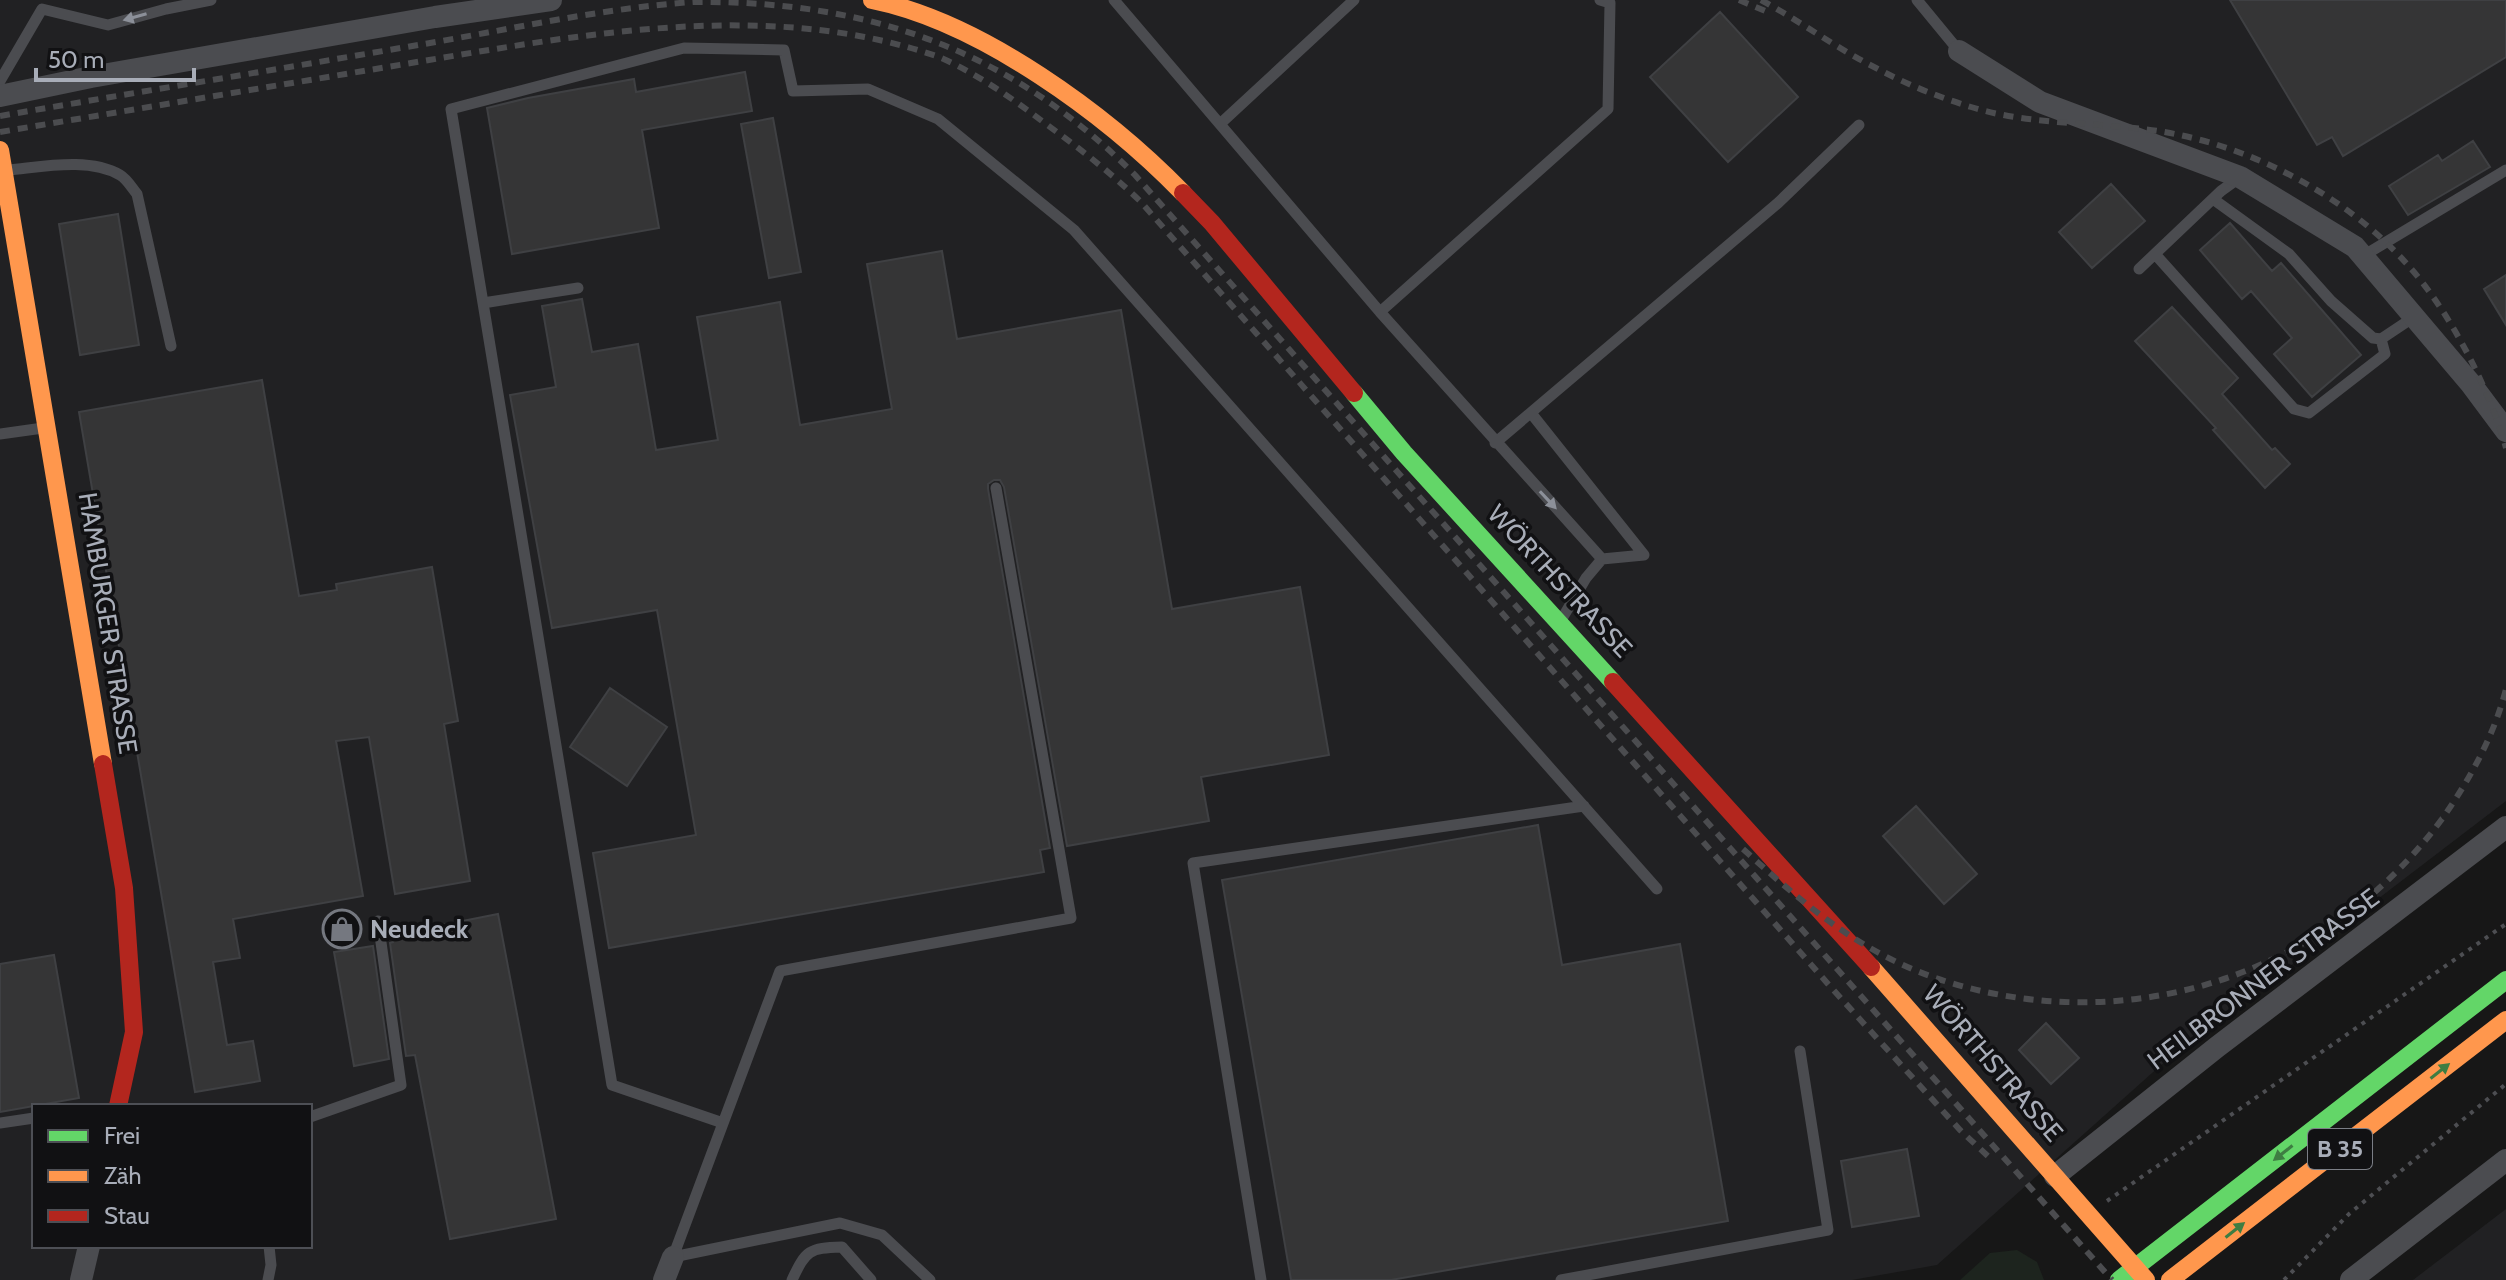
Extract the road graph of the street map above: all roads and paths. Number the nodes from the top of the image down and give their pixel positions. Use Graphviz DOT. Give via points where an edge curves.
graph roads {
  1 [pos="211,0"];
  2 [pos="551,0"];
  3 [pos="1114,0"];
  4 [pos="1354,0"];
  5 [pos="1600,0"];
  6 [pos="1917,0"];
  7 [pos="882,1"];
  8 [pos="1959,51"];
  9 [pos="0,81"];
  10 [pos="0,96"];
  11 [pos="1220,124"];
  12 [pos="1859,125"];
  13 [pos="0,150"];
  14 [pos="3,170"];
  15 [pos="2506,170"];
  16 [pos="2240,177"];
  17 [pos="2213,199"];
  18 [pos="2155,254"];
  19 [pos="2363,256"];
  20 [pos="2139,269"];
  21 [pos="578,288"];
  22 [pos="483,303"];
  23 [pos="1380,312"];
  24 [pos="2414,317"];
  25 [pos="2381,339"];
  26 [pos="171,346"];
  27 [pos="1531,413"];
  28 [pos="47,427"];
  29 [pos="2506,431"];
  30 [pos="0,434"];
  31 [pos="1495,443"];
  32 [pos="996,488"];
  33 [pos="1602,559"];
  34 [pos="1560,623"];
  35 [pos="1584,806"];
  36 [pos="2506,827"];
  37 [pos="1657,889"];
  38 [pos="378,921"];
  39 [pos="2506,924"];
  40 [pos="2506,980"];
  41 [pos="2506,1020"];
  42 [pos="1800,1051"];
  43 [pos="2506,1084"];
  44 [pos="113,1104"];
  45 [pos="312,1116"];
  46 [pos="32,1118"];
  47 [pos="0,1123"];
  48 [pos="723,1123"];
  49 [pos="2506,1160"];
  50 [pos="2055,1176"];
  51 [pos="2089,1213"];
  52 [pos="89,1248"];
  53 [pos="269,1248"];
  54 [pos="673,1257"];
  55 [pos="2172,1279"];
  56 [pos="81,1280"];
  57 [pos="268,1280"];
  58 [pos="664,1280"];
  59 [pos="792,1280"];
  60 [pos="871,1280"];
  61 [pos="930,1280"];
  62 [pos="1261,1280"];
  63 [pos="1561,1280"];
  64 [pos="2119,1280"];
  65 [pos="2146,1280"];
  66 [pos="2284,1280"];
  67 [pos="2351,1280"];
  1 -- 9 [label="lane, one-way" via="108,25 42,9"];
  2 -- 10 [label="street"];
  3 -- 11 [label="lane"];
  4 -- 11 [label="lane"];
  5 -- 23 [label="lane" via="1610,3 1608,109"];
  6 -- 8 [label="lane"];
  7 -- 34 [label="main road, WÖRTHSTRASSE" via="951,26 1006,54 1151,160 1212,223 1404,453"];
  8 -- 16 [label="street" via="2040,102"];
  11 -- 23 [label="lane"];
  12 -- 27 [label="lane" via="1778,203"];
  13 -- 14 [label="main road, HAMBURGER STRASSE"];
  14 -- 26 [label="lane" via="60,165 101,168 122,176 137,194"];
  14 -- 28 [label="main road, HAMBURGER STRASSE"];
  15 -- 19 [label="lane"];
  16 -- 17 [label="lane"];
  16 -- 19 [label="street"];
  17 -- 18 [label="lane"];
  17 -- 25 [label="lane" via="2289,254 2331,301 2366,333"];
  18 -- 20 [label="lane"];
  18 -- 25 [label="lane" via="2294,409 2309,413 2385,354"];
  19 -- 24 [label="street"];
  21 -- 22 [label="lane"];
  22 -- 35 [label="lane" via="451,109 684,48 784,50 793,91 868,89 938,119 1074,230"];
  22 -- 48 [label="lane" via="612,1085"];
  23 -- 31 [label="lane"];
  24 -- 25 [label="lane"];
  24 -- 29 [label="street"];
  27 -- 31 [label="lane"];
  27 -- 33 [label="lane" via="1644,555"];
  28 -- 30 [label="lane"];
  28 -- 44 [label="main road, HAMBURGER STRASSE" via="124,888 134,1032"];
  31 -- 33 [label="lane, one-way"];
  32 -- 48 [label="lane" via="1071,918 780,971"];
  33 -- 34 [label="lane"];
  34 -- 50 [label="main road, WÖRTHSTRASSE"];
  35 -- 37 [label="lane"];
  35 -- 62 [label="lane" via="1193,863"];
  36 -- 50 [label="street, HEILBRONNER STRASSE"];
  38 -- 45 [label="lane" via="401,1085"];
  39 -- 51 [label="path"];
  40 -- 64 [label="main road, B 35, one-way"];
  55 -- 41 [label="main road, B 35, one-way"];
  42 -- 63 [label="lane" via="1828,1230"];
  43 -- 66 [label="path" via="2349,1214"];
  46 -- 47 [label="lane"];
  48 -- 54 [label="lane"];
  49 -- 67 [label="street"];
  50 -- 51 [label="main road, WÖRTHSTRASSE"];
  51 -- 65 [label="main road, WÖRTHSTRASSE"];
  52 -- 56 [label="street"];
  53 -- 57 [label="lane"];
  54 -- 58 [label="street"];
  54 -- 61 [label="lane" via="840,1223 882,1235"];
  59 -- 60 [label="lane" via="801,1260 815,1248 842,1247"];
}
